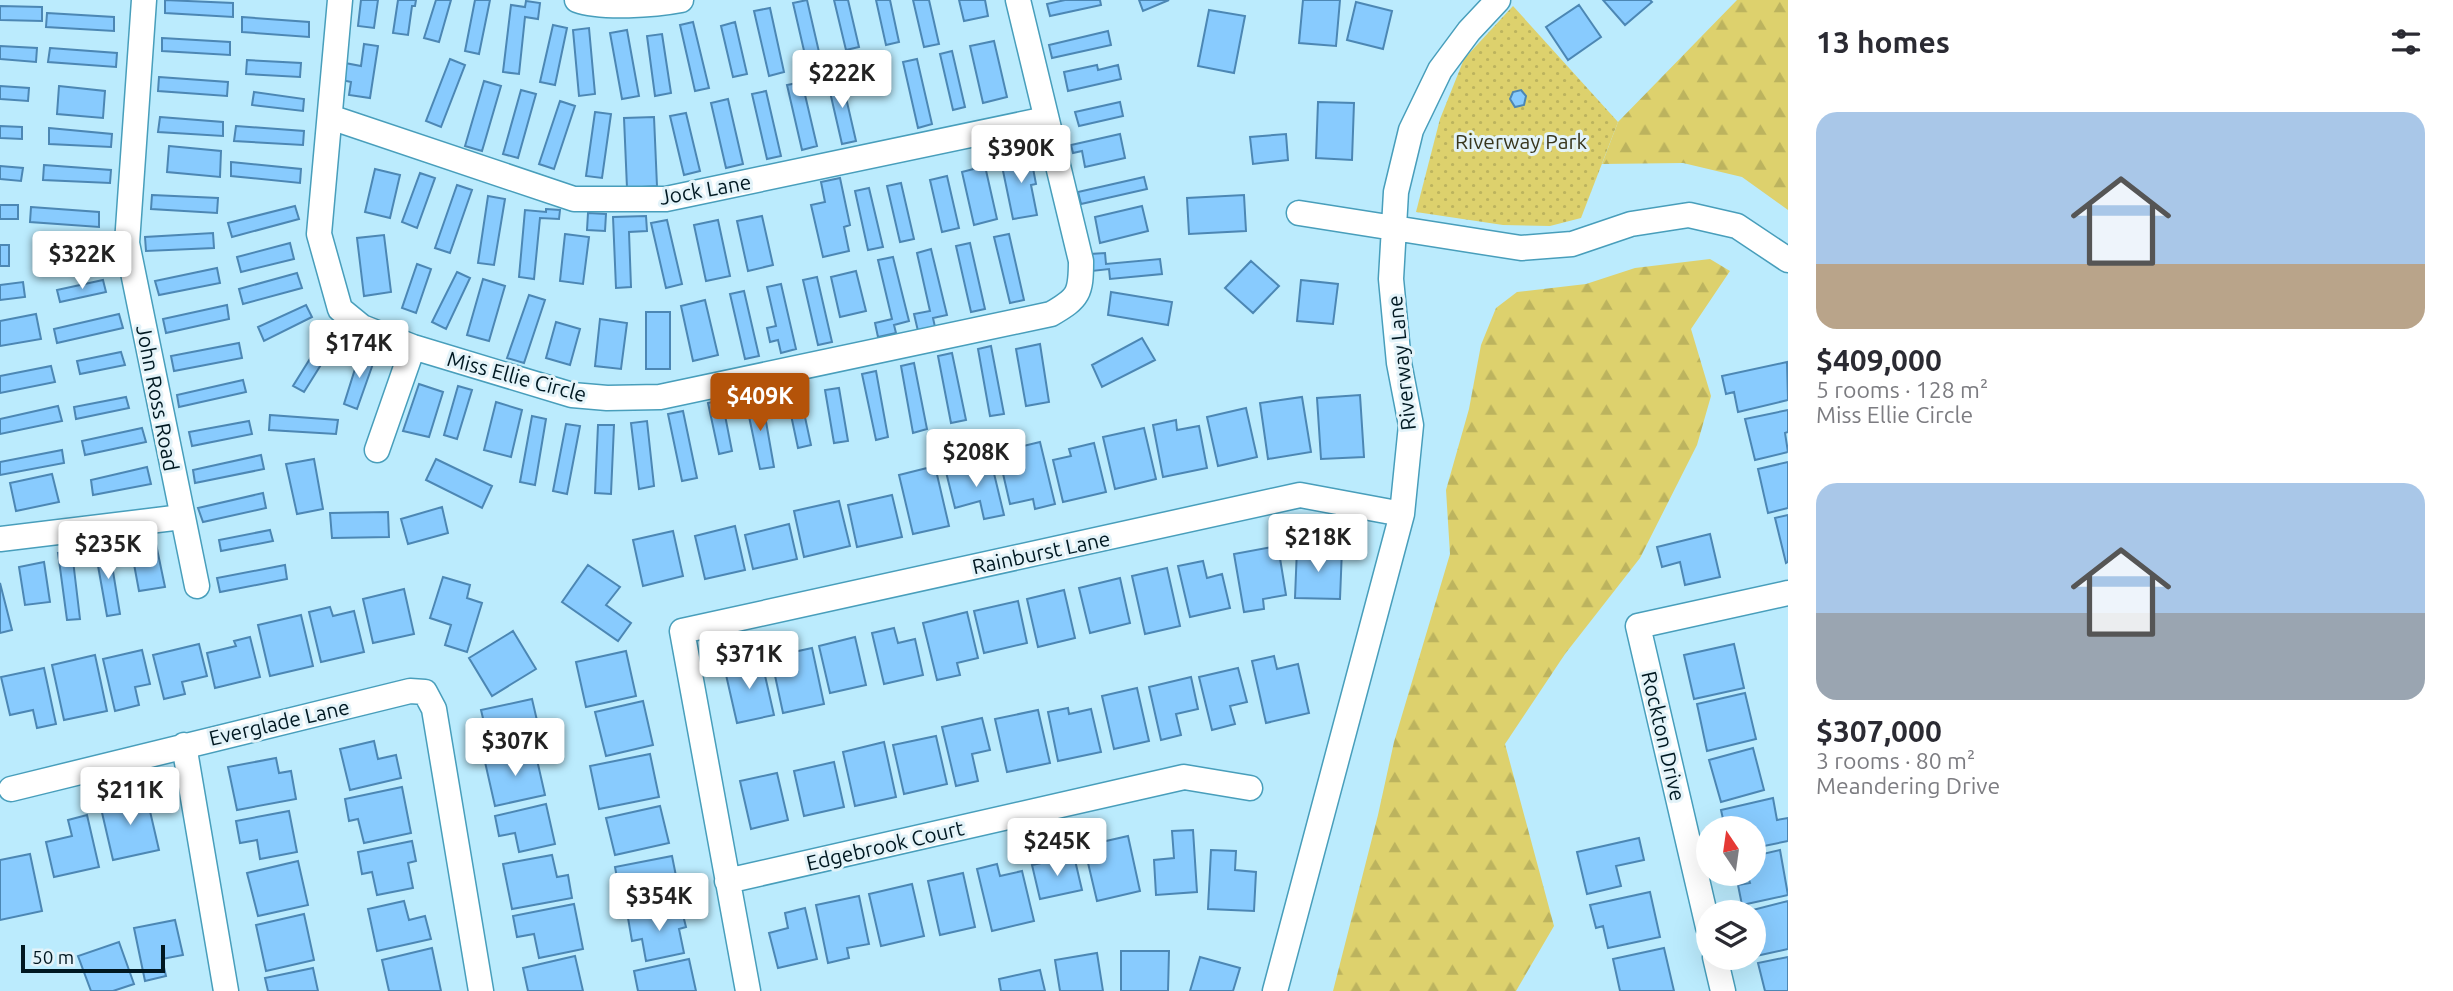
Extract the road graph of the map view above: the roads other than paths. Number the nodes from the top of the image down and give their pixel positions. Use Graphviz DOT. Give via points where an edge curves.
graph roads {
  1 [pos="144,0"];
  2 [pos="341,0"];
  3 [pos="577,0"];
  4 [pos="681,0"];
  5 [pos="1018,0"];
  6 [pos="1490,2"];
  7 [pos="330,117"];
  8 [pos="1046,119"];
  9 [pos="1299,213"];
  10 [pos="1394,228"];
  11 [pos="1788,260"];
  12 [pos="413,347"];
  13 [pos="377,450"];
  14 [pos="1402,514"];
  15 [pos="182,517"];
  16 [pos="0,539"];
  17 [pos="197,586"];
  18 [pos="1788,593"];
  19 [pos="184,745"];
  20 [pos="1250,788"];
  21 [pos="12,789"];
  22 [pos="726,881"];
  23 [pos="1702,900"];
  24 [pos="1718,970"];
  25 [pos="226,991"];
  26 [pos="481,991"];
  27 [pos="748,991"];
  28 [pos="1275,991"];
  29 [pos="1723,991"];
  1 -- 15 [label="street, John Ross Road" via="127,243"];
  2 -- 7 [label="street, Miss Ellie Circle"];
  3 -- 4 [label="street" via="589,4"];
  5 -- 8 [label="street, Miss Ellie Circle"];
  6 -- 10 [label="street, Riverway Lane" via="1440,70 1411,130 1396,192"];
  7 -- 8 [label="street, Jock Lane" via="575,199 666,200"];
  7 -- 12 [label="street, Miss Ellie Circle" via="319,234 340,309 362,327"];
  8 -- 12 [label="street, Miss Ellie Circle" via="1081,261 1081,286 1070,303 1051,314 660,397 572,395"];
  9 -- 10 [label="street"];
  10 -- 11 [label="street" via="1521,248 1572,244 1631,224 1689,215 1737,226"];
  10 -- 14 [label="street, Riverway Lane" via="1391,279 1411,425"];
  12 -- 13 [label="street"];
  14 -- 22 [label="street, Rainburst Lane" via="1300,495 682,631"];
  14 -- 28 [label="street, Riverway Lane"];
  15 -- 16 [label="street"];
  15 -- 17 [label="street, John Ross Road"];
  18 -- 23 [label="street, Rockton Drive" via="1638,626"];
  19 -- 21 [label="street, Everglade Lane"];
  19 -- 25 [label="street"];
  19 -- 26 [label="street, Everglade Lane" via="425,691 434,709"];
  20 -- 22 [label="street, Edgebrook Court" via="1184,777"];
  22 -- 27 [label="street"];
  24 -- 29 [label="street"];
}
